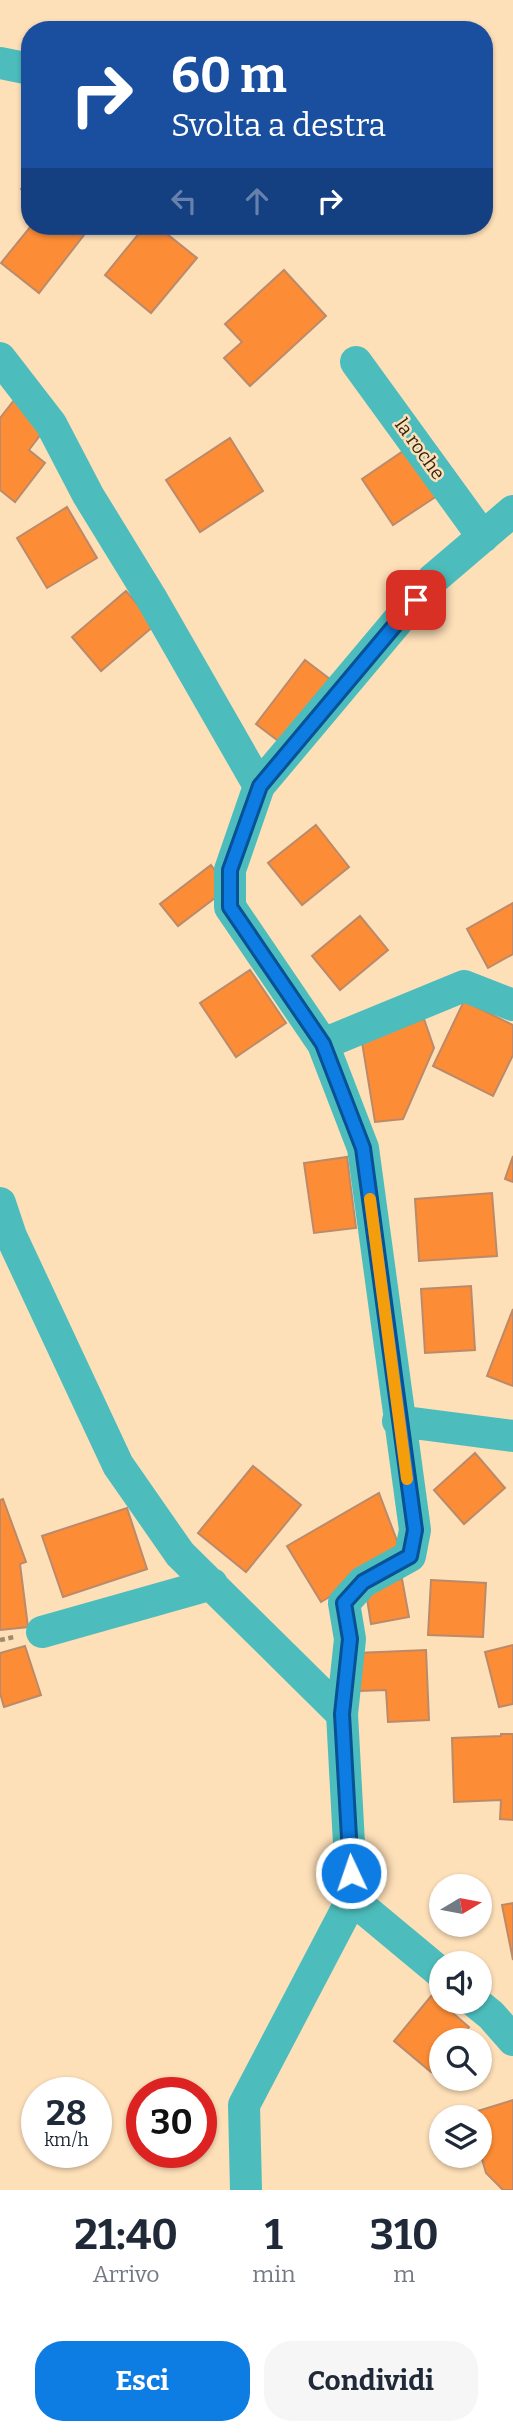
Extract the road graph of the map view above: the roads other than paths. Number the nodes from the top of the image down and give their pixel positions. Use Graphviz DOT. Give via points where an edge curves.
graph roads {
  1 [pos="0,63"];
  2 [pos="21,67"];
  3 [pos="0,358"];
  4 [pos="356,362"];
  5 [pos="513,511"];
  6 [pos="483,537"];
  7 [pos="260,786"];
  8 [pos="513,1004"];
  9 [pos="323,1044"];
  10 [pos="0,1203"];
  11 [pos="398,1421"];
  12 [pos="513,1436"];
  13 [pos="212,1584"];
  14 [pos="42,1632"];
  15 [pos="342,1714"];
  16 [pos="352,1899"];
  17 [pos="429,1963"];
  18 [pos="490,2014"];
  19 [pos="513,2040"];
  20 [pos="246,2190"];
  1 -- 2 [label="street"];
  3 -- 7 [label="street" via="51,424"];
  4 -- 6 [label="street, la roche"];
  5 -- 6 [label="street"];
  6 -- 7 [label="street" via="432,580"];
  7 -- 9 [label="street" via="230,870 230,907"];
  8 -- 9 [label="street" via="464,986"];
  9 -- 11 [label="street" via="363,1148"];
  10 -- 13 [label="street" via="11,1236 118,1465 180,1554"];
  11 -- 12 [label="street"];
  11 -- 15 [label="street" via="415,1530 410,1556 363,1582 344,1603 350,1639"];
  13 -- 14 [label="street"];
  13 -- 15 [label="street"];
  15 -- 16 [label="street"];
  16 -- 17 [label="street"];
  16 -- 20 [label="street" via="244,2105"];
  18 -- 19 [label="street"];
}
